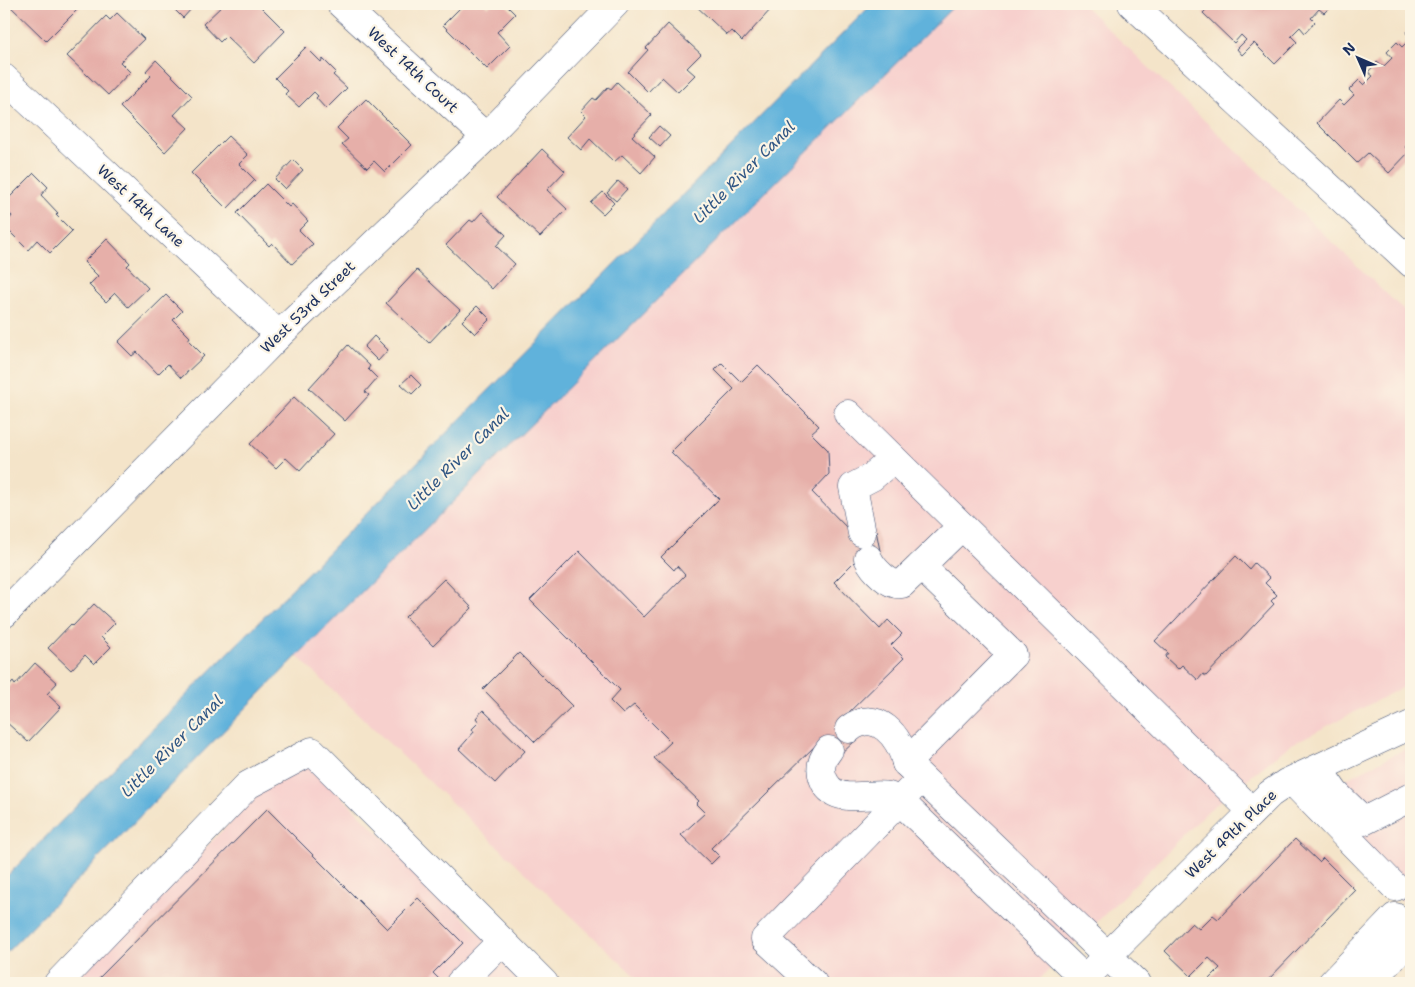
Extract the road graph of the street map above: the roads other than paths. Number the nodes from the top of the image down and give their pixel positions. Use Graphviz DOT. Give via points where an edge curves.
graph roads {
  1 [pos="341,4"];
  2 [pos="615,4"];
  3 [pos="1144,8"];
  4 [pos="4,78"];
  5 [pos="486,137"];
  6 [pos="1411,263"];
  7 [pos="279,334"];
  8 [pos="848,414"];
  9 [pos="893,459"];
  10 [pos="962,526"];
  11 [pos="921,566"];
  12 [pos="4,614"];
  13 [pos="1411,725"];
  14 [pos="849,729"];
  15 [pos="828,750"];
  16 [pos="1318,769"];
  17 [pos="913,771"];
  18 [pos="1292,781"];
  19 [pos="1411,797"];
  20 [pos="900,801"];
  21 [pos="1252,811"];
  22 [pos="1395,887"];
  23 [pos="1403,925"];
  24 [pos="1411,940"];
  25 [pos="502,941"];
  26 [pos="1108,956"];
  27 [pos="1085,982"];
  28 [pos="58,983"];
  29 [pos="460,983"];
  30 [pos="544,983"];
  31 [pos="813,983"];
  32 [pos="1136,983"];
  33 [pos="1332,983"];
  34 [pos="1367,983"];
  1 -- 5 [label="street, West 14th Court"];
  2 -- 5 [label="street, West 53rd Street"];
  3 -- 6 [label="street"];
  4 -- 7 [label="street, West 14th Lane"];
  5 -- 7 [label="street, West 53rd Street"];
  7 -- 12 [label="street, West 53rd Street"];
  8 -- 9 [label="street"];
  9 -- 10 [label="street"];
  9 -- 11 [label="street" via="872,477 853,487 865,546 875,568 894,584 902,584"];
  10 -- 11 [label="street"];
  10 -- 21 [label="street"];
  11 -- 17 [label="street" via="1012,655"];
  13 -- 16 [label="street, West 49th Place"];
  14 -- 17 [label="street" via="860,722 881,725 897,740"];
  15 -- 20 [label="street" via="821,768 831,791 845,796 890,796"];
  16 -- 18 [label="street, West 49th Place"];
  16 -- 19 [label="street" via="1335,794 1364,821"];
  17 -- 20 [label="street"];
  17 -- 26 [label="street"];
  18 -- 21 [label="street, West 49th Place" via="1270,794"];
  18 -- 22 [label="street"];
  20 -- 27 [label="street"];
  20 -- 31 [label="street" via="765,939"];
  21 -- 26 [label="street, West 49th Place"];
  23 -- 33 [label="street"];
  24 -- 34 [label="street"];
  25 -- 28 [label="street" via="312,751 248,785"];
  25 -- 29 [label="street"];
  25 -- 30 [label="street"];
  26 -- 27 [label="street, West 49th Place"];
  26 -- 32 [label="street"];
}
